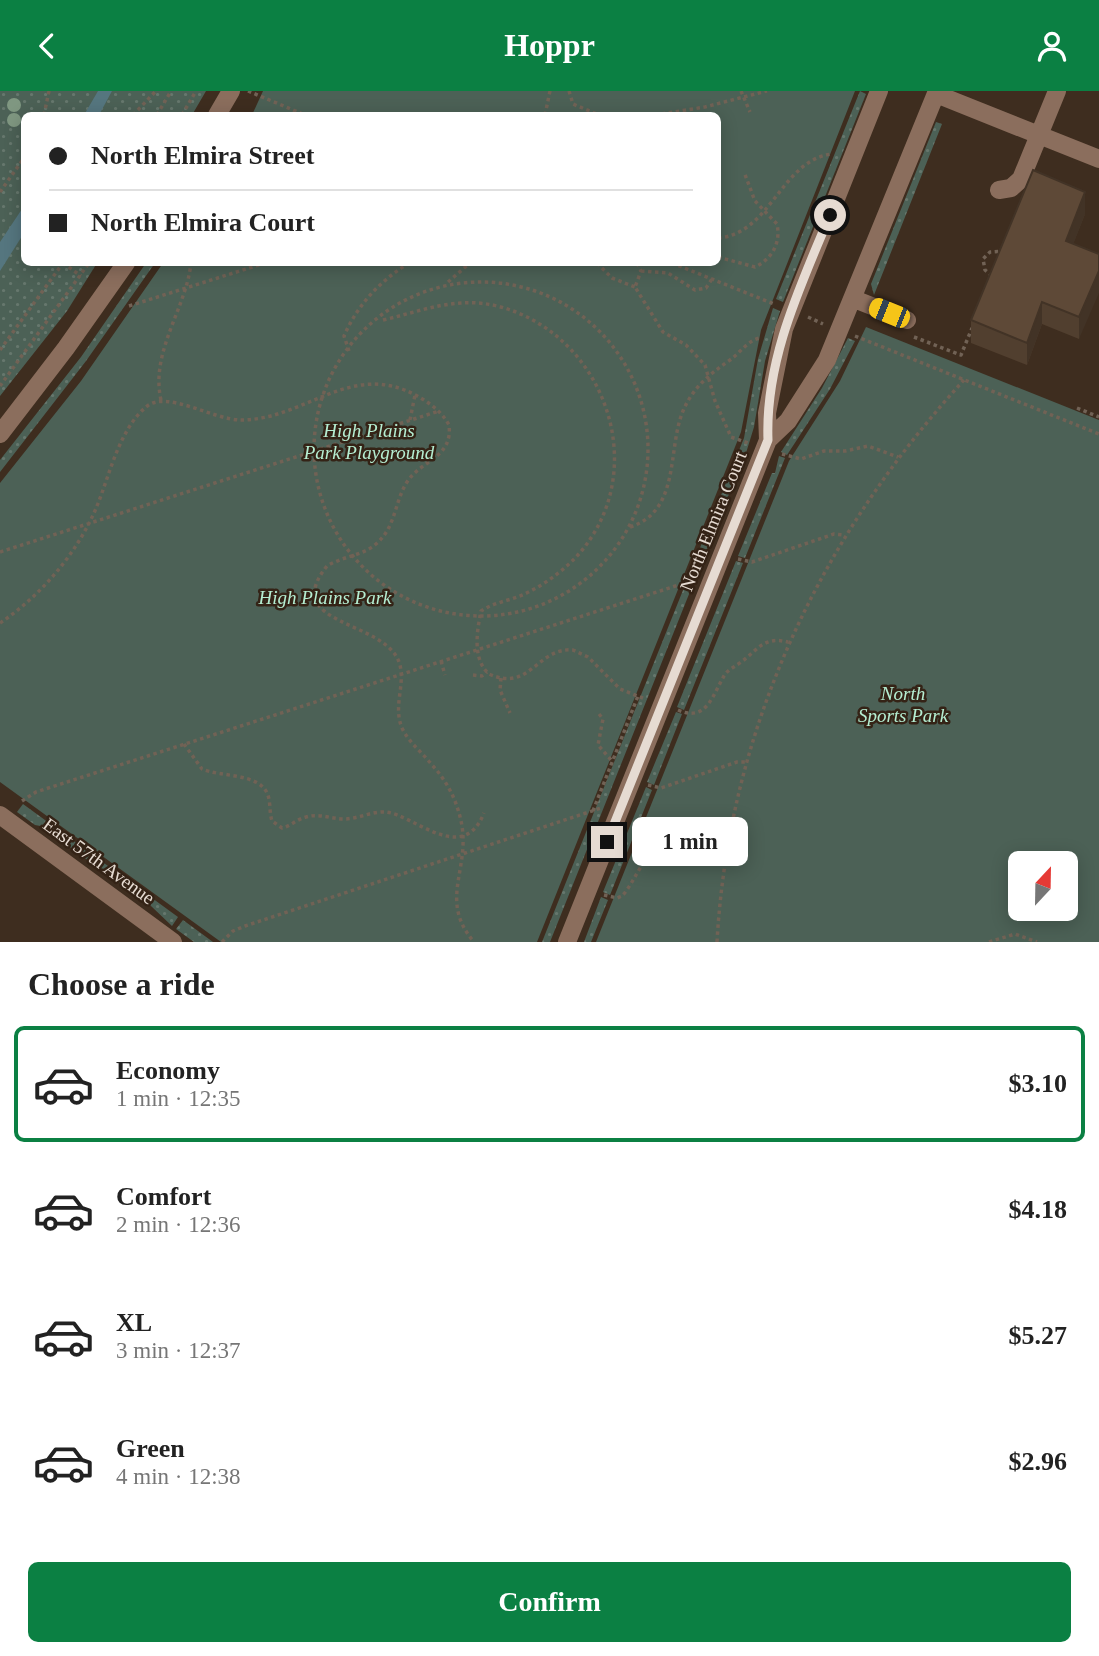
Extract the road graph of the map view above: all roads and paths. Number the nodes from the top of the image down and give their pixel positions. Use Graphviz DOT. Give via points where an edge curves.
graph roads {
  1 [pos="49,91"];
  2 [pos="156,91"];
  3 [pos="171,91"];
  4 [pos="188,91"];
  5 [pos="231,91"];
  6 [pos="248,91"];
  7 [pos="550,91"];
  8 [pos="569,91"];
  9 [pos="741,91"];
  10 [pos="767,91"];
  11 [pos="879,91"];
  12 [pos="1057,91"];
  13 [pos="936,92"];
  14 [pos="195,93"];
  15 [pos="744,98"];
  16 [pos="45,112"];
  17 [pos="136,112"];
  18 [pos="159,112"];
  19 [pos="184,112"];
  20 [pos="219,112"];
  21 [pos="298,112"];
  22 [pos="546,112"];
  23 [pos="592,112"];
  24 [pos="671,112"];
  25 [pos="750,112"];
  26 [pos="1039,135"];
  27 [pos="832,154"];
  28 [pos="1099,159"];
  29 [pos="21,162"];
  30 [pos="744,172"];
  31 [pos="999,190"];
  32 [pos="0,192"];
  33 [pos="765,210"];
  34 [pos="721,237"];
  35 [pos="1008,240"];
  36 [pos="721,258"];
  37 [pos="61,266"];
  38 [pos="67,266"];
  39 [pos="87,266"];
  40 [pos="124,266"];
  41 [pos="191,266"];
  42 [pos="256,266"];
  43 [pos="405,266"];
  44 [pos="467,266"];
  45 [pos="600,266"];
  46 [pos="638,266"];
  47 [pos="680,266"];
  48 [pos="641,271"];
  49 [pos="80,275"];
  50 [pos="993,277"];
  51 [pos="712,279"];
  52 [pos="447,283"];
  53 [pos="635,287"];
  54 [pos="188,288"];
  55 [pos="854,299"];
  56 [pos="129,306"];
  57 [pos="782,307"];
  58 [pos="799,314"];
  59 [pos="381,320"];
  60 [pos="975,322"];
  61 [pos="904,326"];
  62 [pos="831,327"];
  63 [pos="850,334"];
  64 [pos="760,338"];
  65 [pos="0,350"];
  66 [pos="349,351"];
  67 [pos="709,375"];
  68 [pos="964,380"];
  69 [pos="0,386"];
  70 [pos="323,395"];
  71 [pos="415,395"];
  72 [pos="161,400"];
  73 [pos="1077,408"];
  74 [pos="439,411"];
  75 [pos="1099,417"];
  76 [pos="410,421"];
  77 [pos="0,434"];
  78 [pos="1099,434"];
  79 [pos="749,443"];
  80 [pos="774,447"];
  81 [pos="311,452"];
  82 [pos="898,457"];
  83 [pos="89,523"];
  84 [pos="630,527"];
  85 [pos="844,535"];
  86 [pos="0,552"];
  87 [pos="351,557"];
  88 [pos="736,558"];
  89 [pos="694,581"];
  90 [pos="481,611"];
  91 [pos="0,622"];
  92 [pos="788,642"];
  93 [pos="478,649"];
  94 [pos="440,661"];
  95 [pos="487,672"];
  96 [pos="402,674"];
  97 [pos="444,675"];
  98 [pos="473,675"];
  99 [pos="501,678"];
  100 [pos="638,696"];
  101 [pos="647,699"];
  102 [pos="676,709"];
  103 [pos="510,713"];
  104 [pos="599,714"];
  105 [pos="184,744"];
  106 [pos="612,761"];
  107 [pos="746,762"];
  108 [pos="647,785"];
  109 [pos="22,801"];
  110 [pos="603,807"];
  111 [pos="593,811"];
  112 [pos="484,813"];
  113 [pos="0,815"];
  114 [pos="463,834"];
  115 [pos="727,849"];
  116 [pos="463,853"];
  117 [pos="603,895"];
  118 [pos="173,942"];
  119 [pos="222,942"];
  120 [pos="474,942"];
  121 [pos="567,942"];
  122 [pos="717,942"];
  123 [pos="989,942"];
  124 [pos="1037,942"];
  1 -- 16 [label="path"];
  2 -- 17 [label="path"];
  3 -- 18 [label="path"];
  4 -- 14 [label="path"];
  5 -- 20 [label="street"];
  6 -- 21 [label="path"];
  7 -- 22 [label="path"];
  8 -- 23 [label="path" via="573,104"];
  9 -- 15 [label="path"];
  10 -- 15 [label="path"];
  11 -- 80 [label="street" via="785,329 767,413"];
  12 -- 26 [label="street"];
  13 -- 26 [label="street"];
  13 -- 55 [label="street, North Elmira Court"];
  14 -- 19 [label="path"];
  15 -- 24 [label="path"];
  15 -- 25 [label="path"];
  26 -- 28 [label="street"];
  26 -- 31 [label="street" via="1021,179 1011,188"];
  27 -- 33 [label="path" via="800,169"];
  29 -- 32 [label="path"];
  30 -- 33 [label="path" via="755,201"];
  33 -- 34 [label="path" via="734,235"];
  33 -- 36 [label="path" via="779,232 769,258 755,267"];
  35 -- 50 [label="path" via="1004,251 990,252 983,259 985,270"];
  37 -- 65 [label="path"];
  38 -- 49 [label="path"];
  39 -- 49 [label="path"];
  40 -- 77 [label="street"];
  41 -- 54 [label="path"];
  42 -- 54 [label="path"];
  43 -- 66 [label="path" via="378,285 362,304 344,336"];
  44 -- 52 [label="path"];
  45 -- 53 [label="path" via="612,278"];
  46 -- 48 [label="path"];
  47 -- 51 [label="path"];
  48 -- 51 [label="path" via="668,273 695,290 706,288"];
  48 -- 53 [label="path"];
  49 -- 69 [label="path"];
  51 -- 57 [label="path"];
  52 -- 59 [label="path" via="394,305"];
  52 -- 84 [label="path" via="499,282 551,297 596,327 619,355 638,388 648,440 644,491"];
  53 -- 67 [label="path" via="663,332 692,352"];
  54 -- 56 [label="path"];
  54 -- 72 [label="path" via="160,363"];
  55 -- 61 [label="street"];
  55 -- 80 [label="street, North Elmira Court" via="819,376"];
  58 -- 62 [label="path"];
  59 -- 66 [label="path"];
  59 -- 90 [label="path" via="447,303 511,310 542,324 571,347 594,377 609,412 615,447 612,481 589,541 552,578"];
  60 -- 61 [label="path" via="961,355"];
  63 -- 68 [label="path"];
  64 -- 67 [label="path"];
  66 -- 70 [label="path"];
  67 -- 79 [label="path" via="731,437"];
  67 -- 84 [label="path" via="694,390 680,420 666,491 650,516"];
  68 -- 78 [label="path"];
  68 -- 82 [label="path"];
  70 -- 71 [label="path" via="362,384"];
  70 -- 72 [label="path" via="277,415 242,420"];
  70 -- 81 [label="path"];
  71 -- 74 [label="path"];
  71 -- 76 [label="path"];
  72 -- 83 [label="path" via="148,405 134,422"];
  73 -- 75 [label="path"];
  74 -- 76 [label="path"];
  74 -- 87 [label="path" via="449,425 445,450 407,482 384,537"];
  76 -- 81 [label="path"];
  80 -- 82 [label="path" via="801,459 868,446"];
  80 -- 121 [label="street, North Elmira Court"];
  81 -- 83 [label="path"];
  81 -- 87 [label="path" via="321,511"];
  82 -- 85 [label="path"];
  83 -- 86 [label="path"];
  83 -- 91 [label="path" via="54,574"];
  84 -- 90 [label="path" via="604,564 563,596 514,614 493,616"];
  85 -- 88 [label="path" via="834,534 752,562"];
  85 -- 92 [label="path"];
  87 -- 90 [label="path" via="395,591 438,605"];
  87 -- 96 [label="path" via="322,572 316,593 320,610 383,640 397,655"];
  89 -- 93 [label="path"];
  90 -- 93 [label="path"];
  92 -- 102 [label="path" via="772,640 758,645 725,674 718,695 700,711"];
  92 -- 107 [label="path"];
  93 -- 94 [label="path"];
  93 -- 95 [label="path"];
  94 -- 96 [label="path"];
  94 -- 97 [label="path"];
  95 -- 98 [label="path"];
  95 -- 99 [label="path"];
  96 -- 105 [label="path"];
  96 -- 114 [label="path" via="398,709 403,729 449,787"];
  99 -- 100 [label="path" via="518,678 550,656 573,650 588,657 620,689"];
  99 -- 103 [label="path" via="500,689"];
  100 -- 101 [label="path"];
  100 -- 106 [label="path"];
  104 -- 106 [label="path" via="603,719 598,745"];
  105 -- 109 [label="path" via="36,792"];
  105 -- 114 [label="path" via="202,768 263,788 276,826 288,827 307,816 347,819 383,812 433,834"];
  106 -- 111 [label="path"];
  107 -- 108 [label="path" via="661,788"];
  107 -- 115 [label="path"];
  110 -- 111 [label="path"];
  111 -- 116 [label="path"];
  112 -- 114 [label="path" via="481,823"];
  113 -- 118 [label="street, East 57th Avenue"];
  114 -- 116 [label="path"];
  115 -- 117 [label="path" via="695,853 670,841 661,842 622,895"];
  115 -- 122 [label="path"];
  116 -- 119 [label="path" via="245,926"];
  116 -- 120 [label="path" via="455,901 461,925"];
  123 -- 124 [label="path" via="1015,934"];
}
